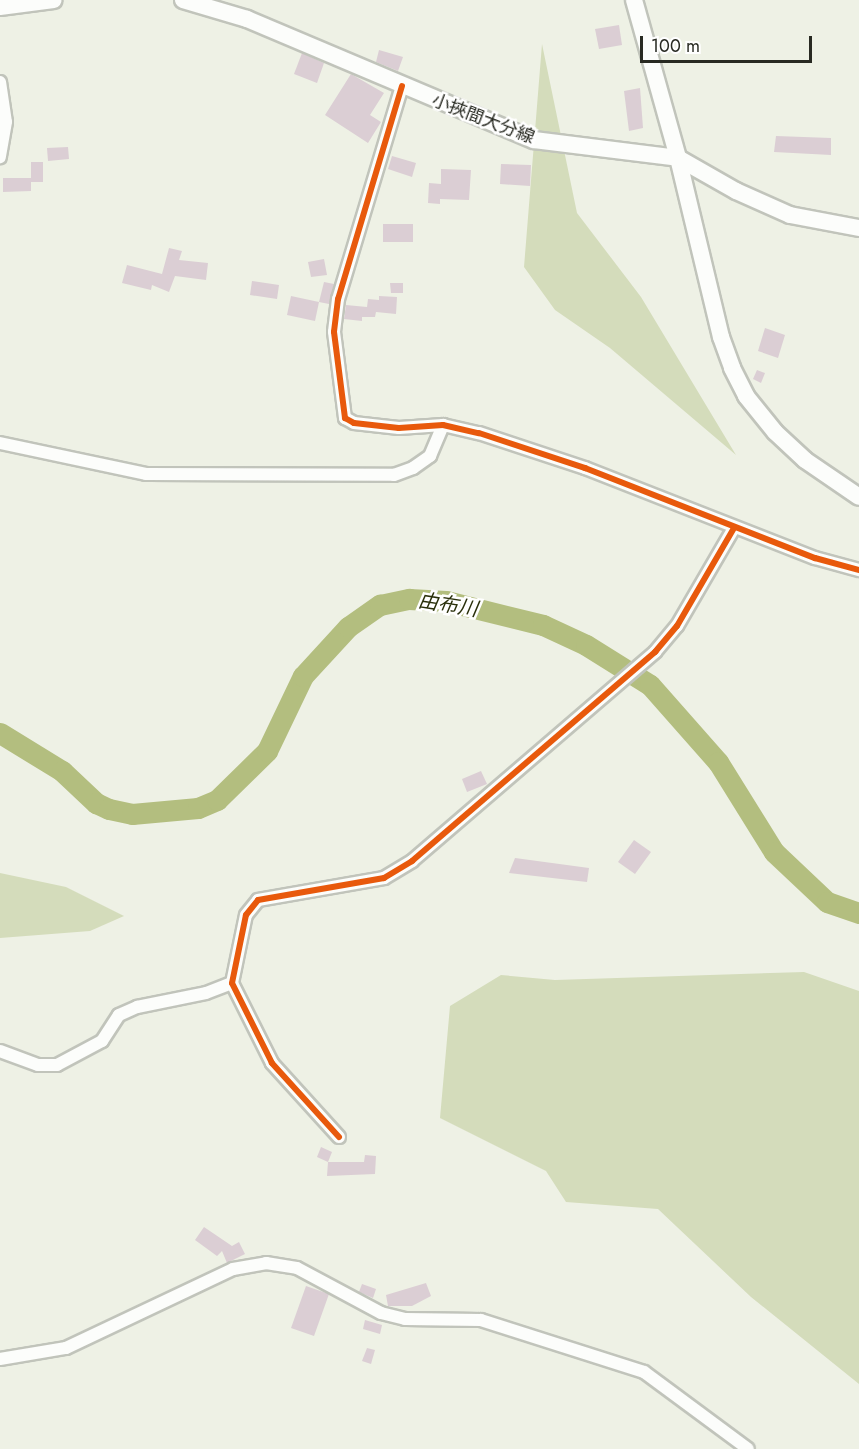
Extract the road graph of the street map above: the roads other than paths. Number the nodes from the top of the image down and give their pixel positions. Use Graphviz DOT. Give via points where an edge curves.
graph roads {
  1 [pos="54,0"];
  2 [pos="183,0"];
  3 [pos="634,0"];
  4 [pos="0,8"];
  5 [pos="0,82"];
  6 [pos="402,86"];
  7 [pos="0,157"];
  8 [pos="678,158"];
  9 [pos="859,228"];
  10 [pos="443,425"];
  11 [pos="0,443"];
  12 [pos="859,497"];
  13 [pos="734,528"];
  14 [pos="859,570"];
  15 [pos="232,983"];
  16 [pos="0,1051"];
  17 [pos="339,1137"];
  18 [pos="0,1359"];
  19 [pos="748,1449"];
  1 -- 4 [label="main road"];
  2 -- 6 [label="main road, 小挾間大分線" via="247,19"];
  3 -- 8 [label="main road"];
  5 -- 7 [label="street" via="6,122"];
  6 -- 8 [label="main road, 小挾間大分線" via="534,140"];
  6 -- 10 [label="street" via="338,299 334,332 341,399 345,418 354,423 399,429"];
  8 -- 9 [label="main road, 小挾間大分線" via="736,191 790,215"];
  8 -- 12 [label="main road" via="721,337 746,396 805,460"];
  10 -- 11 [label="street" via="430,456 394,475 146,474"];
  10 -- 13 [label="street" via="585,468"];
  13 -- 14 [label="street"];
  13 -- 15 [label="street" via="677,626 654,652 412,861 384,878 258,900 246,915"];
  15 -- 16 [label="street" via="119,1015 102,1041 57,1065 38,1065"];
  15 -- 17 [label="street" via="272,1063"];
  18 -- 19 [label="street" via="66,1348 233,1269 266,1263 297,1268 381,1313 405,1319 481,1320 644,1372"];
}
